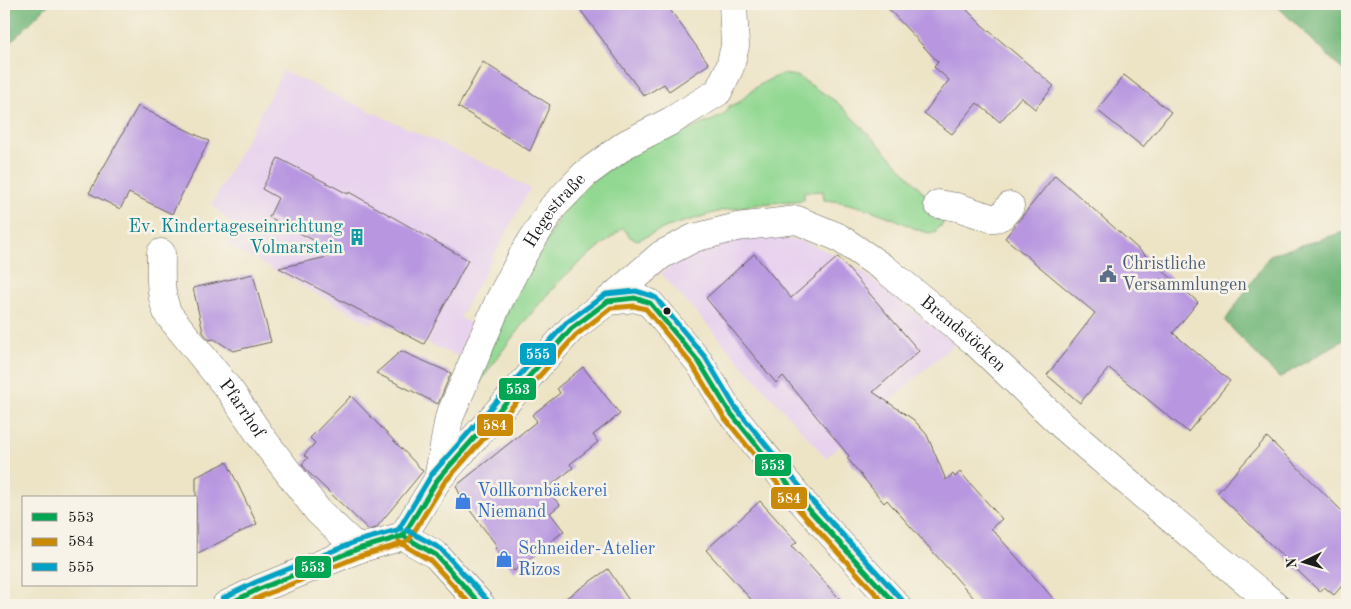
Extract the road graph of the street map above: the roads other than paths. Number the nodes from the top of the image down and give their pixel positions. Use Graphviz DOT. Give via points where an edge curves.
graph roads {
  1 [pos="733,4"];
  2 [pos="938,204"];
  3 [pos="1010,206"];
  4 [pos="161,253"];
  5 [pos="608,301"];
  6 [pos="438,479"];
  7 [pos="403,536"];
  8 [pos="358,549"];
  9 [pos="226,605"];
  10 [pos="481,605"];
  11 [pos="896,605"];
  12 [pos="1275,605"];
  1 -- 6 [label="street, Hegestraße" via="735,46 730,67 718,92 626,144 585,174 553,207 529,245 498,303 448,418"];
  2 -- 3 [label="street" via="991,218 1002,216"];
  4 -- 8 [label="street, Pfarrhof" via="160,286 168,314 231,392 318,511"];
  5 -- 6 [label="street, Brandstöcken" via="570,328"];
  5 -- 11 [label="street" via="635,298 650,303 699,362 728,411 806,505"];
  5 -- 12 [label="street, Brandstöcken" via="661,255 694,238 737,227 797,220 838,237 885,269 974,341 1063,426"];
  6 -- 7 [label="street"];
  7 -- 8 [label="street"];
  7 -- 10 [label="street" via="436,555"];
  8 -- 9 [label="street"];
}
